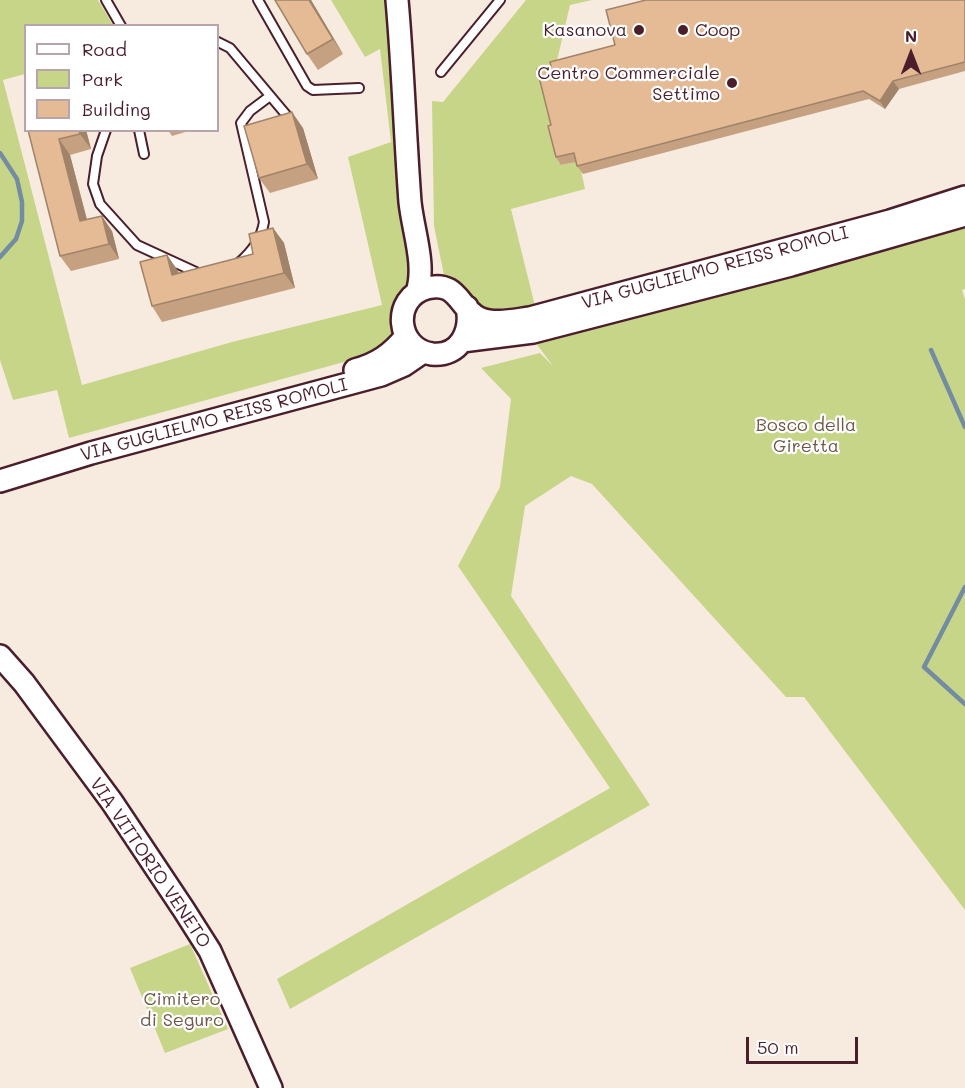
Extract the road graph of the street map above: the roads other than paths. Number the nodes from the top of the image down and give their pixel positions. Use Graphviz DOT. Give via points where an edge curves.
graph roads {
  1 [pos="106,0"];
  2 [pos="258,0"];
  3 [pos="397,0"];
  4 [pos="408,0"];
  5 [pos="500,0"];
  6 [pos="120,24"];
  7 [pos="219,42"];
  8 [pos="441,72"];
  9 [pos="359,88"];
  10 [pos="270,96"];
  11 [pos="288,117"];
  12 [pos="105,132"];
  13 [pos="139,132"];
  14 [pos="144,154"];
  15 [pos="965,197"];
  16 [pos="943,205"];
  17 [pos="965,215"];
  18 [pos="791,265"];
  19 [pos="236,266"];
  20 [pos="212,272"];
  21 [pos="443,288"];
  22 [pos="417,292"];
  23 [pos="466,308"];
  24 [pos="406,336"];
  25 [pos="462,341"];
  26 [pos="423,352"];
  27 [pos="0,468"];
  28 [pos="0,481"];
  29 [pos="0,656"];
  30 [pos="271,1088"];
  1 -- 6 [label="lane"];
  2 -- 9 [label="lane" via="307,86 313,90"];
  3 -- 22 [label="street" via="411,202 421,268"];
  4 -- 21 [label="street" via="425,228 433,267"];
  5 -- 8 [label="lane"];
  7 -- 10 [label="lane" via="230,48"];
  10 -- 11 [label="lane"];
  10 -- 19 [label="lane" via="241,123 264,222 262,235"];
  12 -- 20 [label="lane" via="93,184 100,204 137,244 201,274"];
  13 -- 14 [label="lane"];
  15 -- 16 [label="street, VIA GUGLIELMO REISS ROMOLI"];
  16 -- 18 [label="street" via="937,216 836,245"];
  16 -- 23 [label="street, VIA GUGLIELMO REISS ROMOLI" via="530,318 494,322 478,318"];
  17 -- 18 [label="street, VIA GUGLIELMO REISS ROMOLI"];
  18 -- 25 [label="street, VIA GUGLIELMO REISS ROMOLI" via="533,332"];
  21 -- 22 [label="street"];
  21 -- 23 [label="street" via="461,298"];
  22 -- 24 [label="street" via="402,317"];
  23 -- 25 [label="street" via="468,330"];
  24 -- 26 [label="street"];
  24 -- 27 [label="street, VIA GUGLIELMO REISS ROMOLI" via="395,350 367,367"];
  25 -- 26 [label="street" via="445,353"];
  26 -- 28 [label="street, VIA GUGLIELMO REISS ROMOLI" via="381,375"];
  29 -- 30 [label="street, VIA VITTORIO VENETO" via="112,802 210,951"];
}
